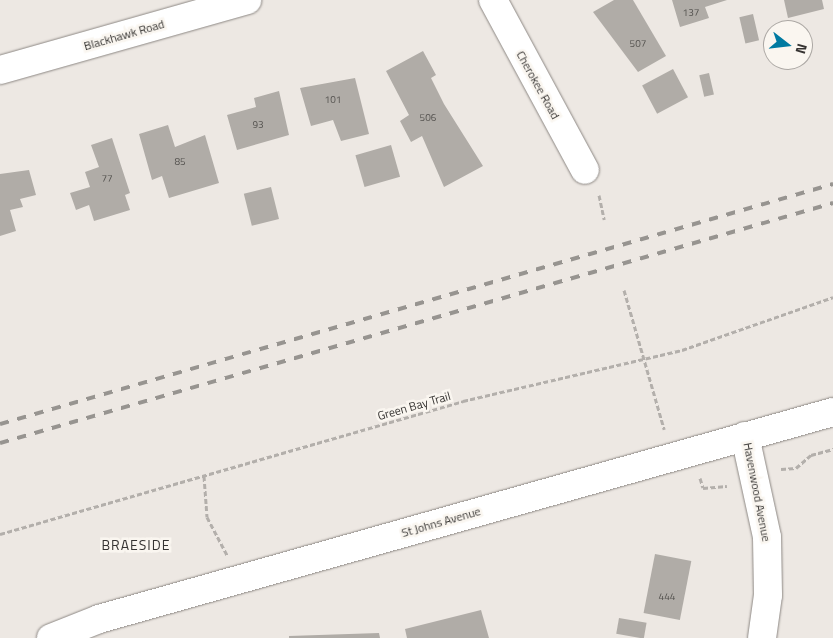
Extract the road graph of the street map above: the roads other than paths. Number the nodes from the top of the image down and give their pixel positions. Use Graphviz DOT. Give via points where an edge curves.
graph roads {
  1 [pos="247,0"];
  2 [pos="493,0"];
  3 [pos="0,70"];
  4 [pos="585,170"];
  5 [pos="833,412"];
  6 [pos="745,436"];
  7 [pos="98,628"];
  8 [pos="52,638"];
  9 [pos="762,638"];
  1 -- 3 [label="street, Blackhawk Road"];
  2 -- 4 [label="street, Cherokee Road"];
  5 -- 6 [label="street, St Johns Avenue"];
  6 -- 7 [label="street, St Johns Avenue" via="233,581"];
  6 -- 9 [label="street, Havenwood Avenue" via="767,537 768,595"];
  7 -- 8 [label="street, St Johns Avenue"];
}
